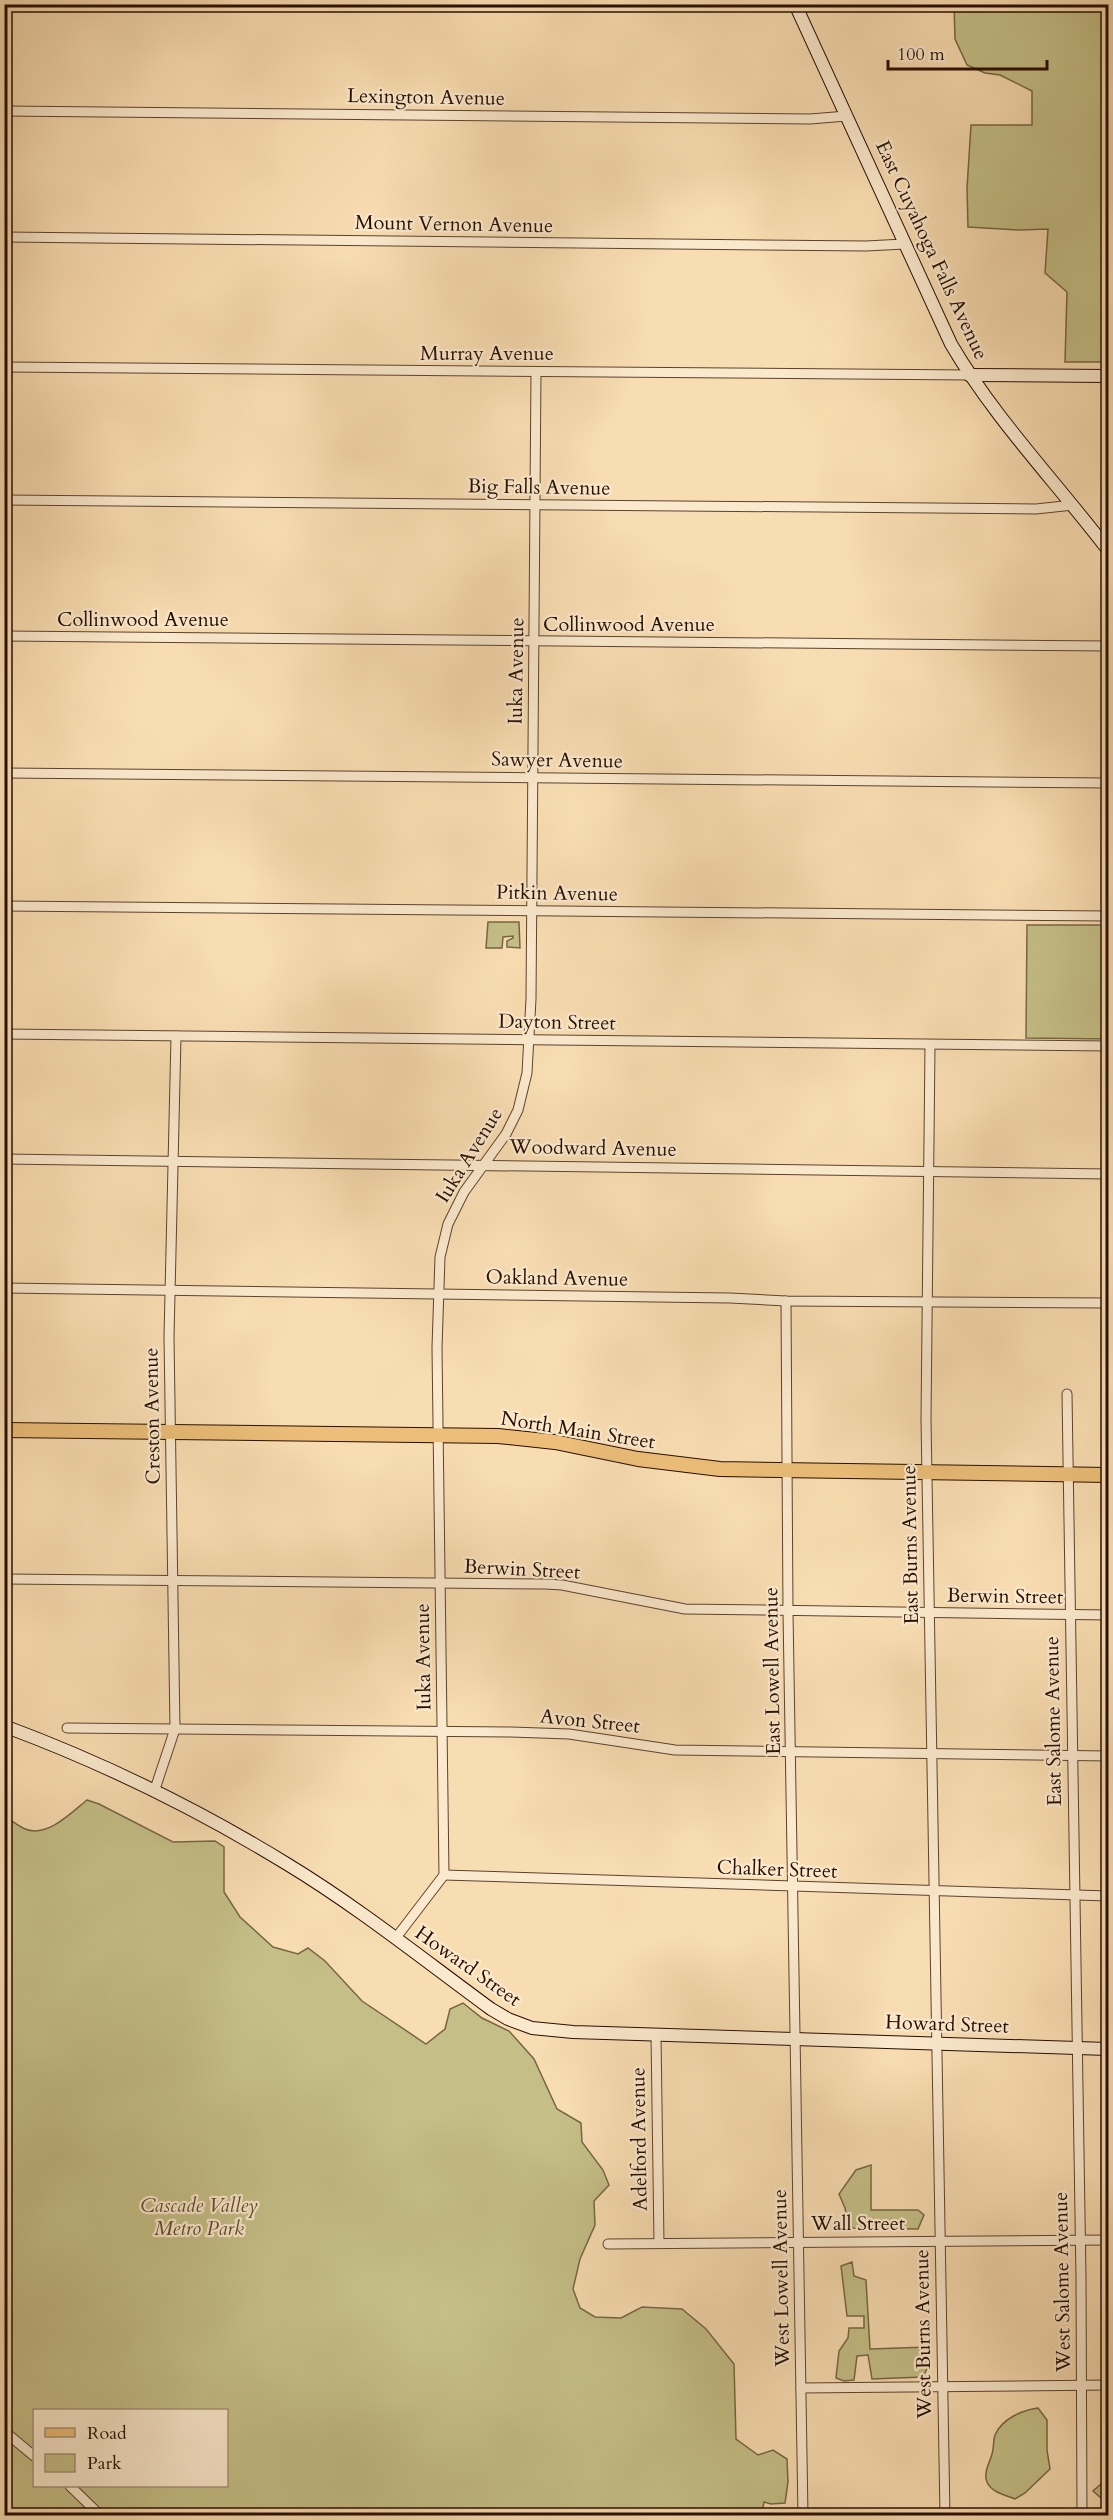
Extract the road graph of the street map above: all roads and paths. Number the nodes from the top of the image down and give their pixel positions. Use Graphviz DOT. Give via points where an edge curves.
graph roads {
  1 [pos="795,4"];
  2 [pos="4,111"];
  3 [pos="847,116"];
  4 [pos="4,237"];
  5 [pos="904,244"];
  6 [pos="4,367"];
  7 [pos="536,372"];
  8 [pos="969,375"];
  9 [pos="1108,376"];
  10 [pos="4,500"];
  11 [pos="535,505"];
  12 [pos="1073,505"];
  13 [pos="1108,550"];
  14 [pos="4,636"];
  15 [pos="533,641"];
  16 [pos="1108,646"];
  17 [pos="4,773"];
  18 [pos="533,777"];
  19 [pos="1108,783"];
  20 [pos="4,906"];
  21 [pos="531,911"];
  22 [pos="1108,916"];
  23 [pos="4,1034"];
  24 [pos="176,1036"];
  25 [pos="530,1040"];
  26 [pos="930,1046"];
  27 [pos="1108,1046"];
  28 [pos="4,1159"];
  29 [pos="172,1160"];
  30 [pos="485,1164"];
  31 [pos="929,1171"];
  32 [pos="1108,1174"];
  33 [pos="4,1288"];
  34 [pos="170,1290"];
  35 [pos="438,1294"];
  36 [pos="786,1301"];
  37 [pos="928,1301"];
  38 [pos="1108,1303"];
  39 [pos="1066,1394"];
  40 [pos="4,1431"];
  41 [pos="171,1432"];
  42 [pos="438,1436"];
  43 [pos="787,1471"];
  44 [pos="927,1473"];
  45 [pos="1066,1475"];
  46 [pos="1108,1475"];
  47 [pos="4,1579"];
  48 [pos="174,1580"];
  49 [pos="440,1583"];
  50 [pos="788,1612"];
  51 [pos="929,1613"];
  52 [pos="1070,1614"];
  53 [pos="1108,1615"];
  54 [pos="4,1726"];
  55 [pos="67,1728"];
  56 [pos="175,1729"];
  57 [pos="442,1732"];
  58 [pos="791,1752"];
  59 [pos="931,1753"];
  60 [pos="1072,1756"];
  61 [pos="1108,1756"];
  62 [pos="154,1792"];
  63 [pos="444,1875"];
  64 [pos="793,1888"];
  65 [pos="934,1892"];
  66 [pos="1074,1895"];
  67 [pos="1108,1896"];
  68 [pos="395,1939"];
  69 [pos="656,2034"];
  70 [pos="795,2040"];
  71 [pos="937,2043"];
  72 [pos="1077,2048"];
  73 [pos="1108,2049"];
  74 [pos="1080,2240"];
  75 [pos="1108,2240"];
  76 [pos="940,2241"];
  77 [pos="800,2242"];
  78 [pos="659,2243"];
  79 [pos="608,2244"];
  80 [pos="1108,2385"];
  81 [pos="1082,2386"];
  82 [pos="942,2387"];
  83 [pos="801,2388"];
  84 [pos="4,2431"];
  85 [pos="33,2455"];
  86 [pos="71,2487"];
  87 [pos="101,2516"];
  88 [pos="803,2516"];
  89 [pos="945,2516"];
  90 [pos="1082,2516"];
  1 -- 3 [label="main road, East Cuyahoga Falls Avenue"];
  2 -- 3 [label="street, Lexington Avenue" via="792,119"];
  3 -- 5 [label="main road, East Cuyahoga Falls Avenue"];
  4 -- 5 [label="street, Mount Vernon Avenue"];
  5 -- 8 [label="main road, East Cuyahoga Falls Avenue"];
  6 -- 7 [label="street, Murray Avenue"];
  7 -- 8 [label="street, Murray Avenue"];
  7 -- 11 [label="street, Iuka Avenue"];
  8 -- 9 [label="main road"];
  8 -- 12 [label="main road, East Cuyahoga Falls Avenue"];
  10 -- 11 [label="street, Big Falls Avenue"];
  11 -- 12 [label="street, Big Falls Avenue" via="1036,509"];
  11 -- 15 [label="street, Iuka Avenue"];
  12 -- 13 [label="main road, East Cuyahoga Falls Avenue"];
  14 -- 15 [label="street, Collinwood Avenue"];
  15 -- 16 [label="street, Collinwood Avenue"];
  15 -- 18 [label="street, Iuka Avenue"];
  17 -- 18 [label="street, Sawyer Avenue"];
  18 -- 19 [label="street, Sawyer Avenue"];
  18 -- 21 [label="street, Iuka Avenue"];
  20 -- 21 [label="street, Pitkin Avenue"];
  21 -- 22 [label="street, Pitkin Avenue"];
  21 -- 25 [label="street, Iuka Avenue"];
  23 -- 24 [label="street, Dayton Street"];
  24 -- 25 [label="street, Dayton Street"];
  24 -- 29 [label="street, Creston Avenue"];
  25 -- 26 [label="street, Dayton Street"];
  25 -- 30 [label="street, Iuka Avenue" via="518,1110"];
  26 -- 27 [label="street, Dayton Street"];
  26 -- 31 [label="street, East Burns Avenue"];
  28 -- 29 [label="street, Woodward Avenue"];
  29 -- 30 [label="street, Woodward Avenue"];
  29 -- 34 [label="street, Creston Avenue"];
  30 -- 31 [label="street, Woodward Avenue"];
  30 -- 35 [label="street, Iuka Avenue" via="464,1192 448,1224 440,1257"];
  31 -- 32 [label="street, Woodward Avenue"];
  31 -- 37 [label="street, East Burns Avenue"];
  33 -- 34 [label="street, Oakland Avenue"];
  34 -- 35 [label="street, Oakland Avenue"];
  34 -- 41 [label="street, Creston Avenue"];
  35 -- 36 [label="street, Oakland Avenue"];
  35 -- 42 [label="street, Iuka Avenue"];
  36 -- 37 [label="street, Oakland Avenue"];
  36 -- 43 [label="street, East Lowell Avenue"];
  37 -- 38 [label="street, Oakland Avenue"];
  37 -- 44 [label="street, East Burns Avenue"];
  39 -- 45 [label="street, East Salome Avenue"];
  40 -- 41 [label="main road, North Main Street"];
  41 -- 42 [label="main road, North Main Street"];
  41 -- 48 [label="street, Creston Avenue"];
  42 -- 43 [label="main road, North Main Street" via="522,1438 695,1467"];
  42 -- 49 [label="street, Iuka Avenue"];
  43 -- 44 [label="main road, North Main Street"];
  43 -- 50 [label="street, East Lowell Avenue"];
  44 -- 45 [label="main road, North Main Street"];
  44 -- 51 [label="street, East Burns Avenue"];
  45 -- 46 [label="main road, North Main Street"];
  45 -- 52 [label="street, East Salome Avenue"];
  47 -- 48 [label="street, Berwin Street"];
  48 -- 49 [label="street, Berwin Street"];
  48 -- 56 [label="street, Creston Avenue"];
  49 -- 50 [label="street, Berwin Street" via="562,1585 669,1608"];
  49 -- 57 [label="street, Iuka Avenue"];
  50 -- 51 [label="street, Berwin Street"];
  50 -- 58 [label="street, East Lowell Avenue"];
  51 -- 52 [label="street, Berwin Street"];
  51 -- 59 [label="street, East Burns Avenue"];
  52 -- 53 [label="street, Berwin Street"];
  52 -- 60 [label="street, East Salome Avenue"];
  54 -- 62 [label="main road, Howard Street"];
  55 -- 56 [label="street, Avon Street"];
  56 -- 57 [label="street, Avon Street"];
  56 -- 62 [label="street, Creston Avenue"];
  57 -- 58 [label="street, Avon Street" via="568,1734 675,1750"];
  57 -- 63 [label="street, Iuka Avenue"];
  58 -- 59 [label="street, Avon Street"];
  58 -- 64 [label="street, East Lowell Avenue"];
  59 -- 60 [label="street, Avon Street"];
  59 -- 65 [label="street, East Burns Avenue"];
  60 -- 61 [label="street, Avon Street"];
  60 -- 66 [label="street, East Salome Avenue"];
  62 -- 68 [label="main road, Howard Street" via="287,1864"];
  63 -- 64 [label="street, Chalker Street"];
  63 -- 68 [label="street"];
  64 -- 65 [label="street, Chalker Street"];
  64 -- 70 [label="street, East Lowell Avenue"];
  65 -- 66 [label="street, Chalker Street"];
  65 -- 71 [label="street, East Burns Avenue"];
  66 -- 67 [label="street, Chalker Street"];
  66 -- 72 [label="street, East Salome Avenue"];
  68 -- 69 [label="main road, Howard Street" via="516,2023 540,2030"];
  69 -- 70 [label="main road, Howard Street"];
  69 -- 78 [label="street, Adelford Avenue"];
  70 -- 71 [label="main road, Howard Street"];
  70 -- 77 [label="street, West Lowell Avenue"];
  71 -- 72 [label="main road, Howard Street"];
  71 -- 76 [label="street, West Burns Avenue"];
  72 -- 73 [label="main road, Howard Street"];
  72 -- 74 [label="street, West Salome Avenue"];
  74 -- 75 [label="street, Wall Street"];
  74 -- 76 [label="street, Wall Street"];
  74 -- 81 [label="street, West Salome Avenue"];
  76 -- 77 [label="street, Wall Street"];
  76 -- 82 [label="street, West Burns Avenue"];
  77 -- 78 [label="street, Wall Street"];
  77 -- 83 [label="street, West Lowell Avenue"];
  78 -- 79 [label="street, Wall Street"];
  80 -- 81 [label="street"];
  81 -- 82 [label="street"];
  81 -- 90 [label="street, West Salome Avenue"];
  82 -- 83 [label="street"];
  82 -- 89 [label="street, West Burns Avenue"];
  83 -- 88 [label="street, West Lowell Avenue"];
  84 -- 85 [label="street"];
  86 -- 87 [label="street"];
}
